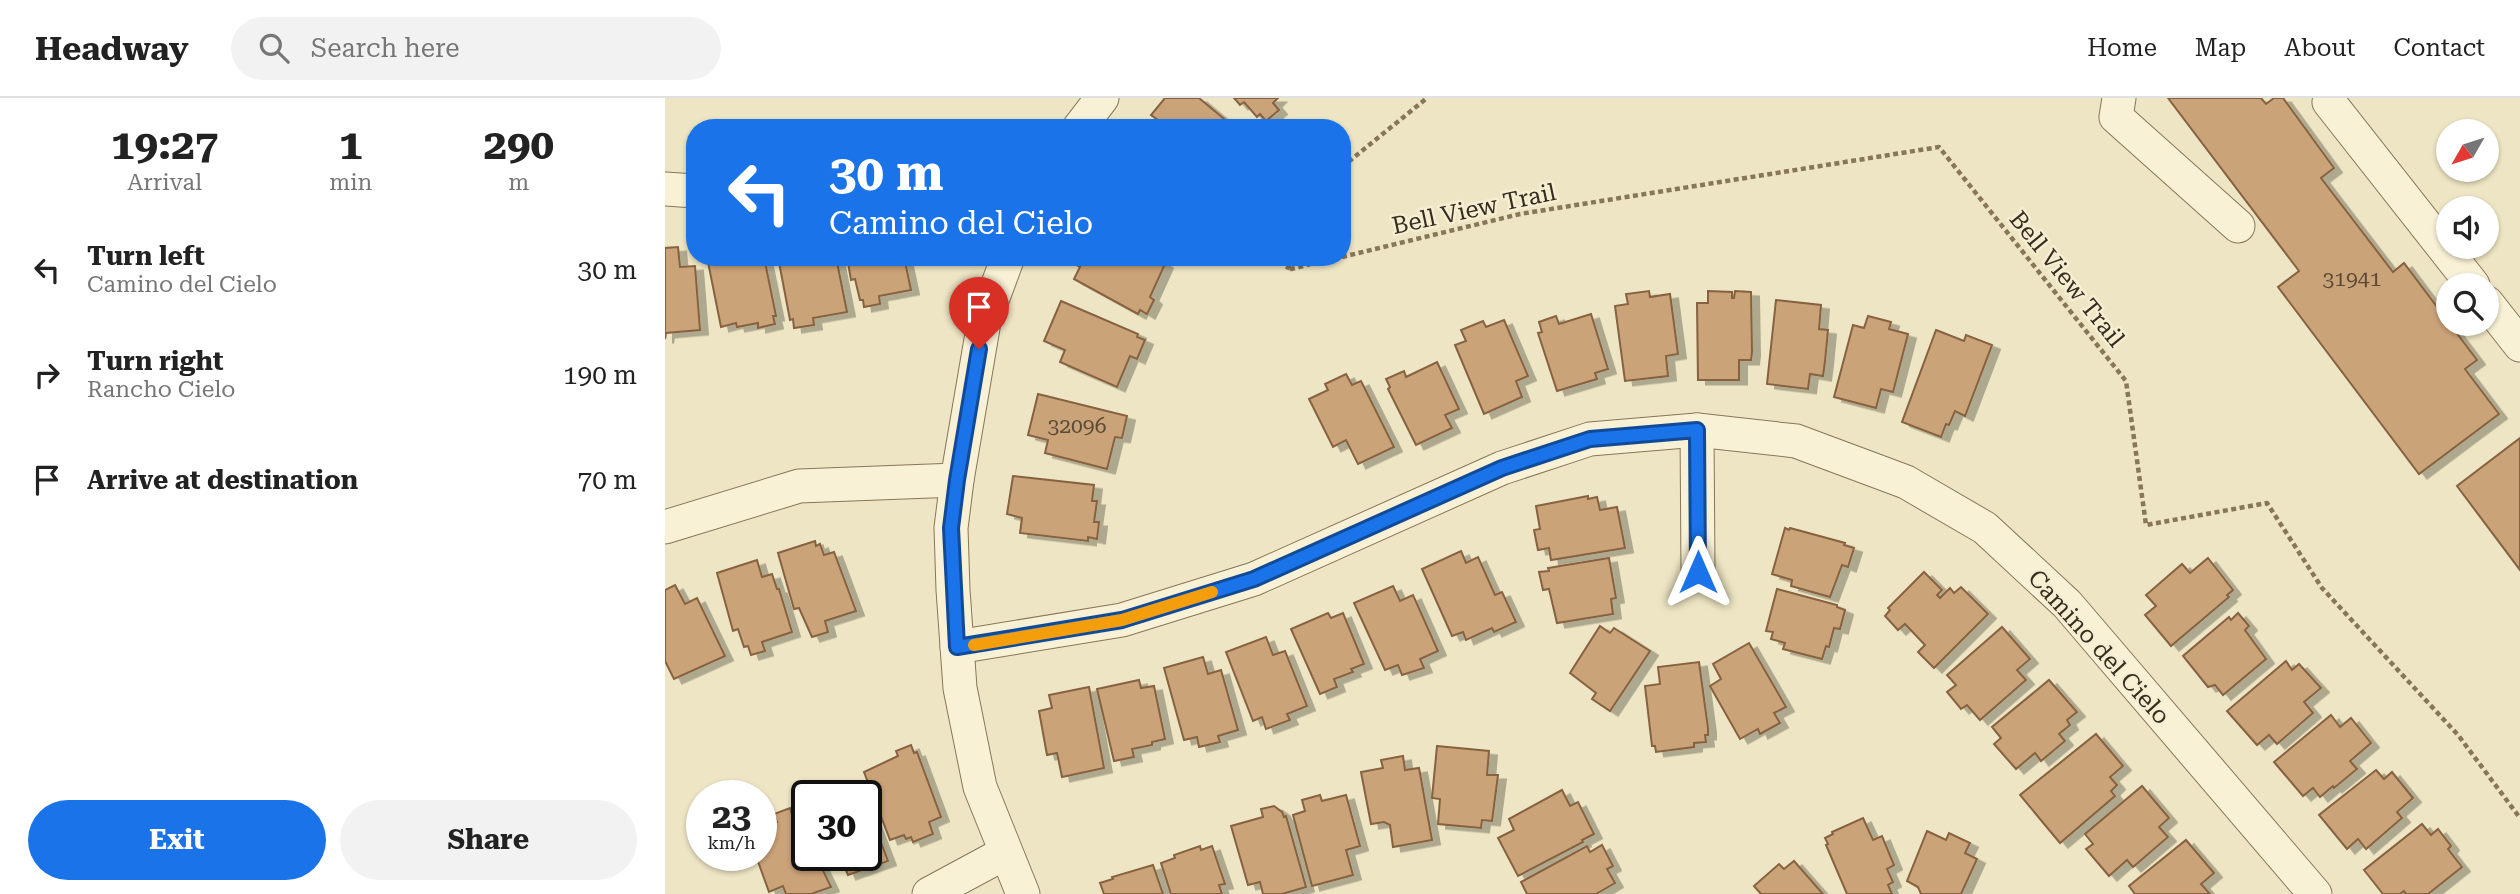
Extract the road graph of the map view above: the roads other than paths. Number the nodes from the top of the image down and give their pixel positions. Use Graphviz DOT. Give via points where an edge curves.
graph roads {
  1 [pos="1102,98"];
  2 [pos="2119,98"];
  3 [pos="2330,98"];
  4 [pos="1086,119"];
  5 [pos="665,189"];
  6 [pos="686,190"];
  7 [pos="2238,226"];
  8 [pos="1004,266"];
  9 [pos="2464,273"];
  10 [pos="2499,318"];
  11 [pos="2520,345"];
  12 [pos="1697,430"];
  13 [pos="957,480"];
  14 [pos="665,527"];
  15 [pos="1698,572"];
  16 [pos="957,647"];
  17 [pos="1005,853"];
  18 [pos="929,894"];
  19 [pos="1023,894"];
  20 [pos="2315,894"];
  1 -- 4 [label="street"];
  2 -- 7 [label="street" via="2116,117"];
  3 -- 9 [label="street"];
  5 -- 6 [label="street"];
  8 -- 13 [label="street" via="984,322"];
  10 -- 11 [label="street"];
  12 -- 15 [label="street"];
  12 -- 16 [label="street, Camino del Cielo" via="1590,439 1502,468 1254,579 1122,620"];
  12 -- 20 [label="street, Camino del Cielo" via="1796,441 1906,482 1985,528 2067,604"];
  13 -- 14 [label="street" via="799,486"];
  13 -- 16 [label="street" via="951,528"];
  16 -- 17 [label="street" via="960,688 980,787"];
  17 -- 18 [label="street"];
  17 -- 19 [label="street"];
}
